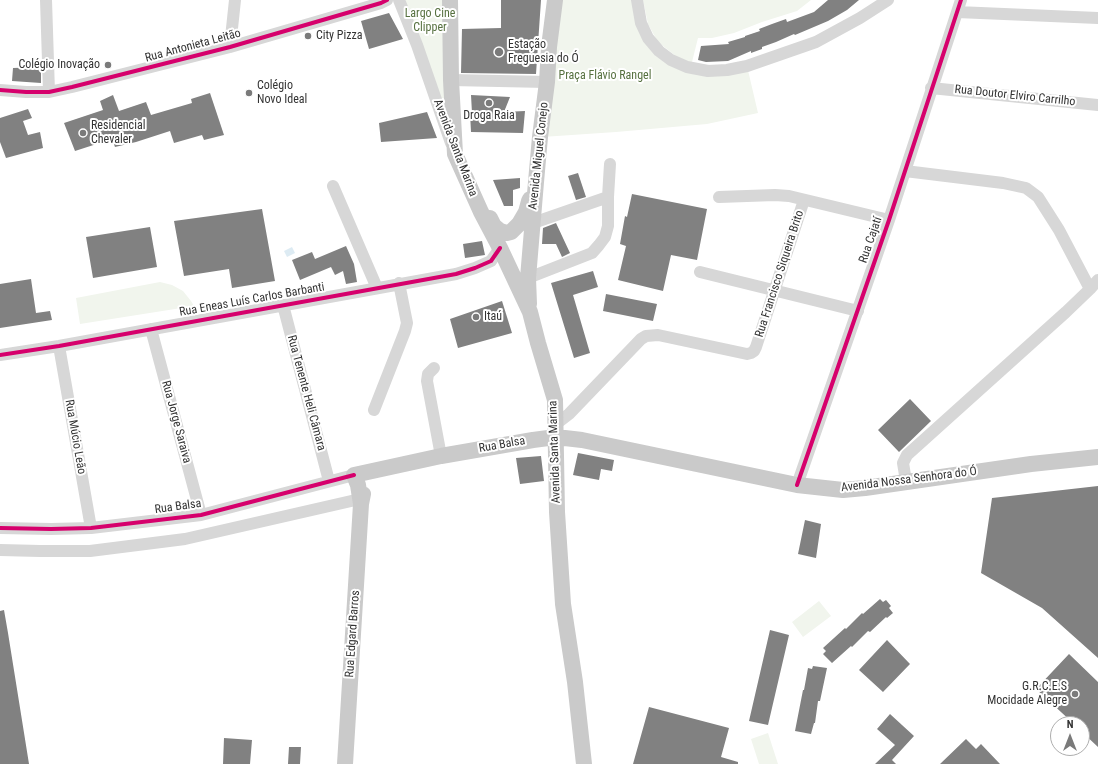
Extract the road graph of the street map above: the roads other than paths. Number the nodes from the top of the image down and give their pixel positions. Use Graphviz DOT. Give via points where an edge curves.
graph roads {
  1 [pos="46,0"];
  2 [pos="234,0"];
  3 [pos="387,0"];
  4 [pos="398,0"];
  5 [pos="450,0"];
  6 [pos="555,0"];
  7 [pos="637,0"];
  8 [pos="888,0"];
  9 [pos="961,0"];
  10 [pos="878,4"];
  11 [pos="957,12"];
  12 [pos="1098,18"];
  13 [pos="230,47"];
  14 [pos="450,80"];
  15 [pos="547,82"];
  16 [pos="931,88"];
  17 [pos="0,90"];
  18 [pos="49,92"];
  19 [pos="1098,105"];
  20 [pos="455,154"];
  21 [pos="610,164"];
  22 [pos="905,171"];
  23 [pos="333,186"];
  24 [pos="535,194"];
  25 [pos="608,197"];
  26 [pos="719,197"];
  27 [pos="804,200"];
  28 [pos="480,212"];
  29 [pos="889,220"];
  30 [pos="533,223"];
  31 [pos="500,248"];
  32 [pos="700,272"];
  33 [pos="528,278"];
  34 [pos="399,283"];
  35 [pos="1094,285"];
  36 [pos="377,288"];
  37 [pos="774,290"];
  38 [pos="283,305"];
  39 [pos="858,311"];
  40 [pos="530,312"];
  41 [pos="151,329"];
  42 [pos="59,346"];
  43 [pos="0,355"];
  44 [pos="434,368"];
  45 [pos="374,410"];
  46 [pos="556,431"];
  47 [pos="441,456"];
  48 [pos="1098,457"];
  49 [pos="361,473"];
  50 [pos="329,481"];
  51 [pos="906,481"];
  52 [pos="797,485"];
  53 [pos="361,502"];
  54 [pos="201,515"];
  55 [pos="0,528"];
  56 [pos="91,528"];
  57 [pos="0,550"];
  58 [pos="345,764"];
  59 [pos="584,764"];
  1 -- 18 [label="street"];
  2 -- 13 [label="street"];
  3 -- 13 [label="street, Rua Antonieta Leitão"];
  4 -- 20 [label="street, Avenida Santa Marina" via="417,45"];
  5 -- 14 [label="main road"];
  6 -- 15 [label="main road, Avenida Miguel Conejo"];
  7 -- 10 [label="street" via="641,23 659,52 687,67 708,71 747,66 816,42 860,18"];
  8 -- 10 [label="street"];
  9 -- 11 [label="street, Rua Cajatí"];
  11 -- 12 [label="street"];
  11 -- 16 [label="street, Rua Cajatí"];
  13 -- 18 [label="street, Rua Antonieta Leitão"];
  14 -- 15 [label="street"];
  14 -- 20 [label="main road"];
  15 -- 24 [label="main road, Avenida Miguel Conejo"];
  16 -- 19 [label="street, Rua Doutor Elviro Carrilho"];
  16 -- 22 [label="street, Rua Cajatí"];
  17 -- 18 [label="street, Rua Antonieta Leitão"];
  20 -- 28 [label="main road, Avenida Santa Marina"];
  21 -- 25 [label="street"];
  22 -- 29 [label="street, Rua Cajatí"];
  22 -- 35 [label="street" via="1026,188 1038,197"];
  23 -- 36 [label="street"];
  24 -- 28 [label="main road" via="519,224 511,232 500,231 488,215"];
  24 -- 30 [label="main road, Avenida Miguel Conejo"];
  25 -- 30 [label="street"];
  25 -- 33 [label="street" via="608,226 605,237 592,253"];
  26 -- 27 [label="street" via="776,195"];
  27 -- 29 [label="street"];
  27 -- 37 [label="street, Rua Francisco Siqueira Brito"];
  28 -- 31 [label="main road, Avenida Santa Marina"];
  29 -- 39 [label="street, Rua Cajatí"];
  30 -- 33 [label="main road, Avenida Miguel Conejo"];
  31 -- 34 [label="street, Rua Eneas Luís Carlos Barbanti" via="491,262 475,268 456,274"];
  31 -- 40 [label="main road, Avenida Santa Marina"];
  32 -- 37 [label="street"];
  33 -- 40 [label="main road, Avenida Miguel Conejo"];
  34 -- 36 [label="street, Rua Eneas Luís Carlos Barbanti"];
  34 -- 45 [label="street" via="407,323"];
  35 -- 51 [label="street" via="907,455 903,463"];
  36 -- 38 [label="street, Rua Eneas Luís Carlos Barbanti"];
  37 -- 39 [label="street"];
  37 -- 46 [label="street, Rua Francisco Siqueira Brito" via="756,347 751,353 658,335 646,336 569,414"];
  38 -- 41 [label="street, Rua Eneas Luís Carlos Barbanti"];
  38 -- 50 [label="street, Rua Tenente Heli Câmara"];
  39 -- 52 [label="street, Rua Cajatí"];
  40 -- 46 [label="main road, Avenida Santa Marina" via="555,400"];
  41 -- 42 [label="street, Rua Eneas Luís Carlos Barbanti"];
  41 -- 54 [label="street, Rua Jorge Saraiva"];
  42 -- 43 [label="street, Rua Eneas Luís Carlos Barbanti"];
  42 -- 56 [label="street, Rua Múcio Leão"];
  44 -- 47 [label="street" via="428,374 427,381"];
  46 -- 47 [label="main road, Rua Balsa" via="533,440"];
  46 -- 52 [label="main road, Avenida Nossa Senhora do Ó" via="566,438"];
  46 -- 59 [label="main road, Avenida Santa Marina" via="557,512 563,604"];
  47 -- 49 [label="main road, Rua Balsa"];
  48 -- 51 [label="main road, Avenida Nossa Senhora do Ó"];
  49 -- 50 [label="street, Rua Balsa"];
  49 -- 53 [label="main road, Rua Edgard Barros"];
  50 -- 54 [label="street, Rua Balsa"];
  51 -- 52 [label="main road, Avenida Nossa Senhora do Ó" via="843,490"];
  53 -- 57 [label="street" via="185,539 90,551"];
  53 -- 58 [label="main road, Rua Edgard Barros"];
  54 -- 56 [label="street, Rua Balsa"];
  55 -- 56 [label="street, Rua Balsa"];
}
